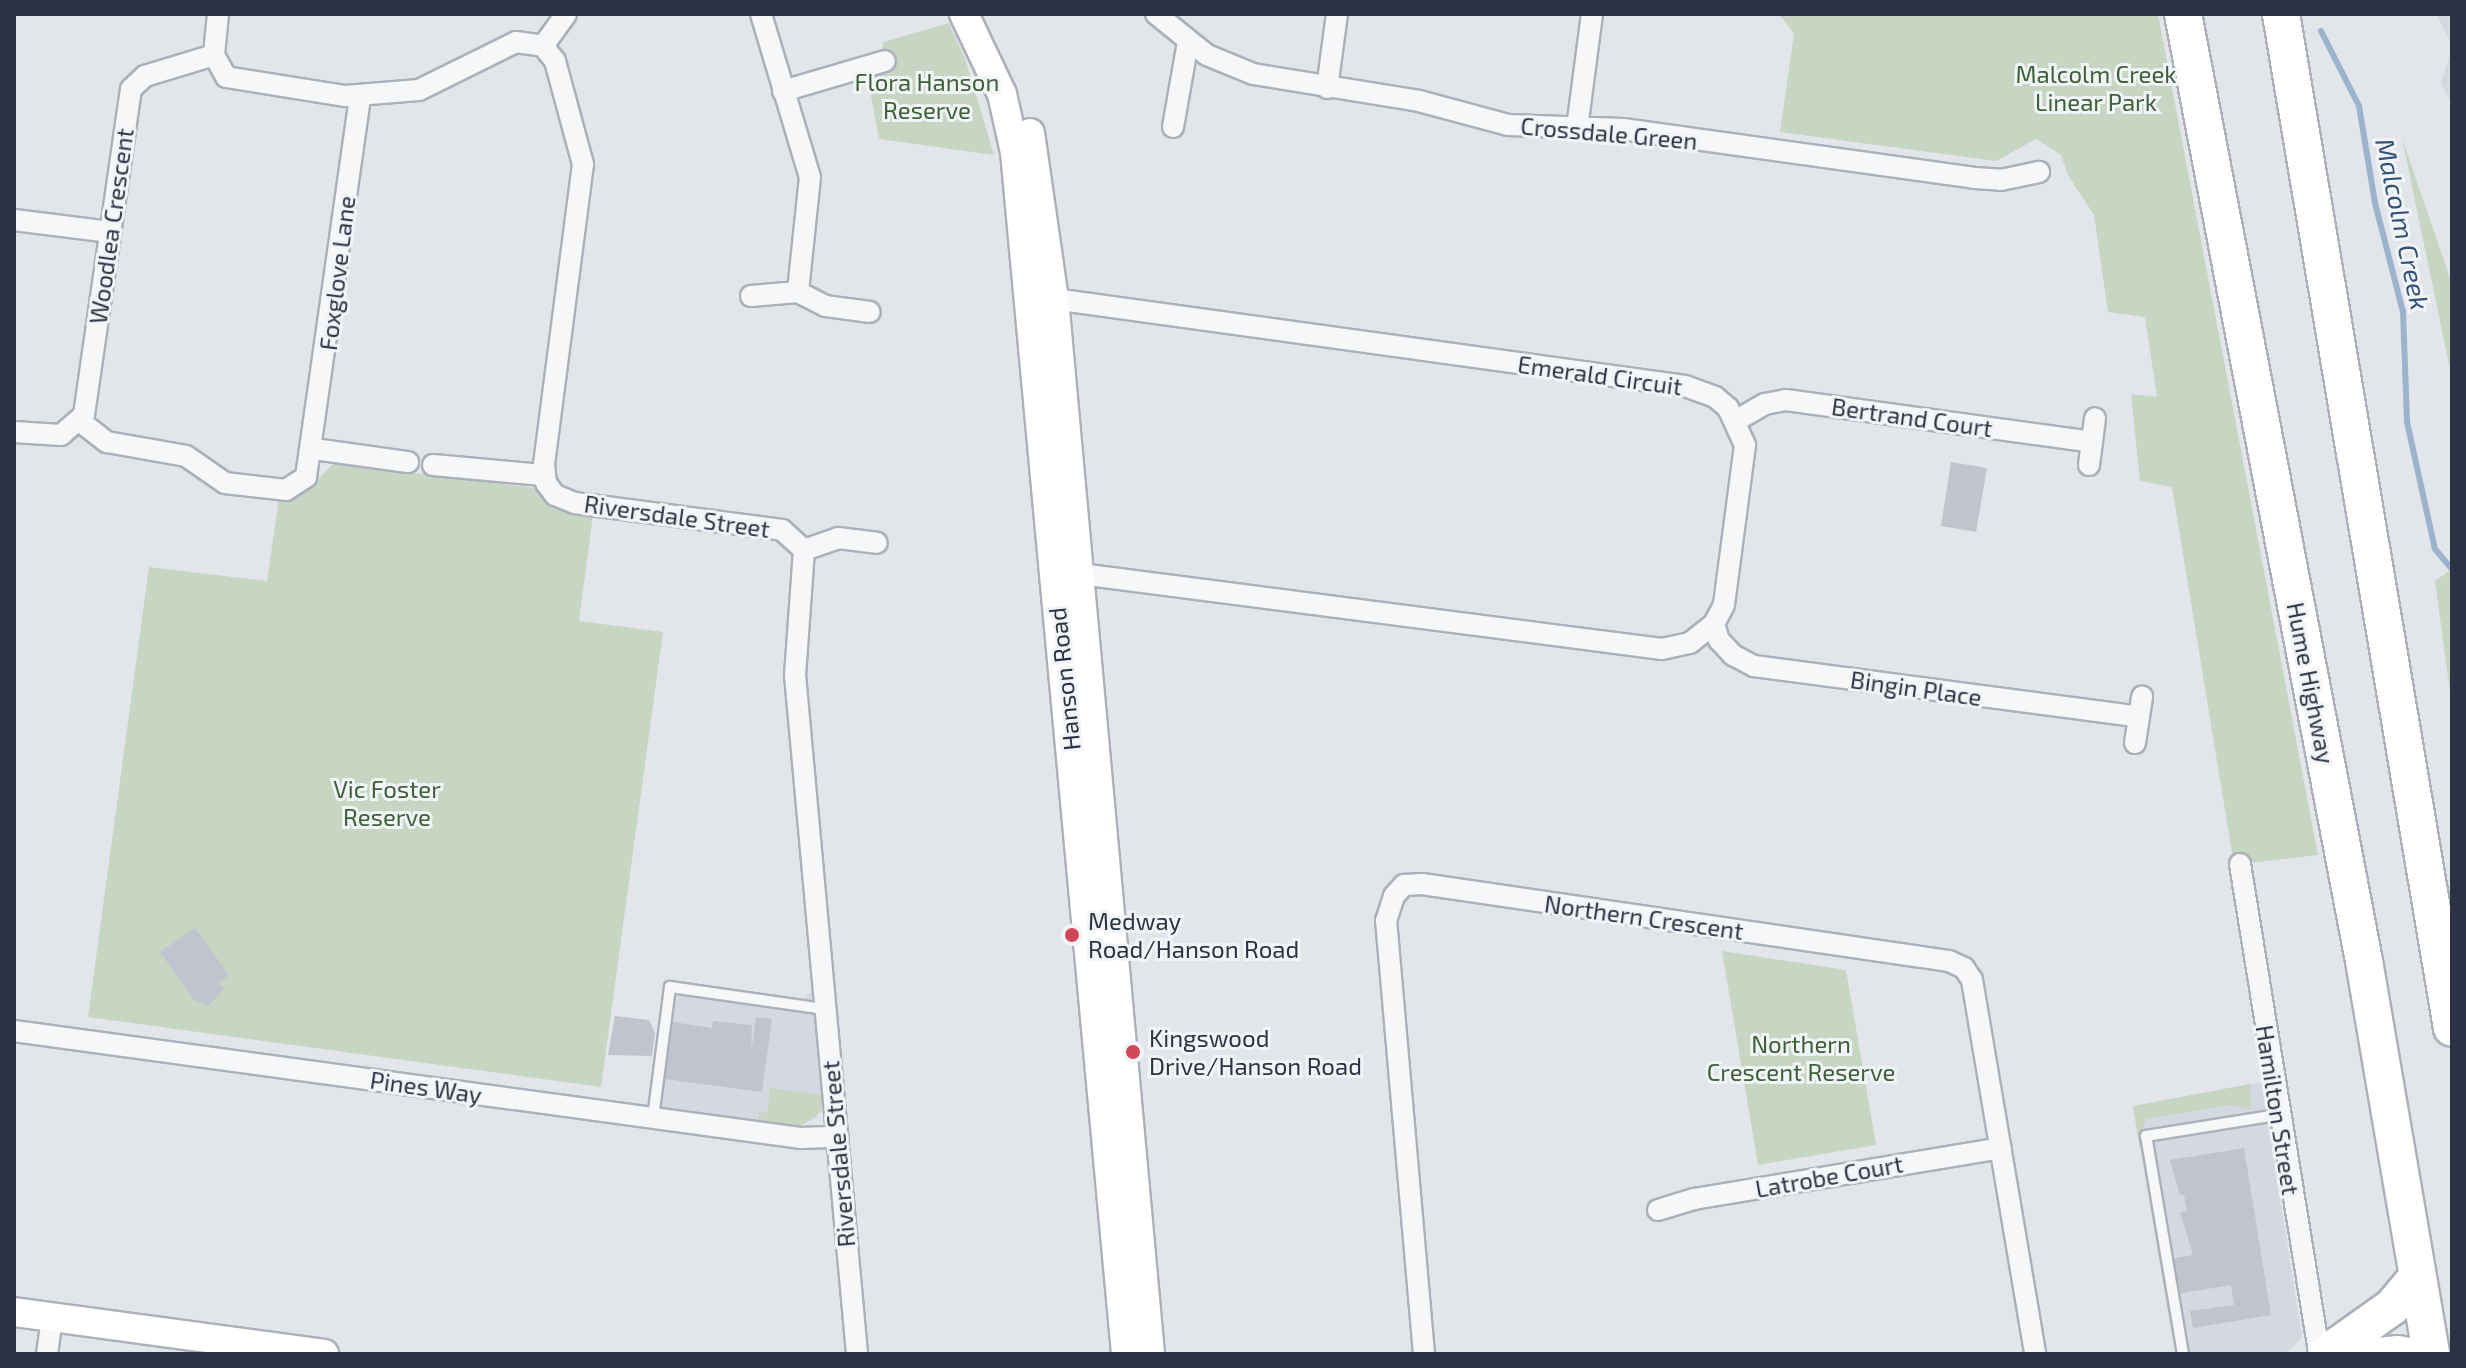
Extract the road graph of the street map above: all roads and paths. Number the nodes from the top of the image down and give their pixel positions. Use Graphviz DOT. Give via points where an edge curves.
graph roads {
  1 [pos="218,14"];
  2 [pos="566,14"];
  3 [pos="761,14"];
  4 [pos="1156,14"];
  5 [pos="1337,14"];
  6 [pos="1592,14"];
  7 [pos="2183,14"];
  8 [pos="2281,14"];
  9 [pos="975,16"];
  10 [pos="1188,42"];
  11 [pos="543,46"];
  12 [pos="214,55"];
  13 [pos="885,61"];
  14 [pos="1327,88"];
  15 [pos="783,91"];
  16 [pos="360,97"];
  17 [pos="1173,127"];
  18 [pos="1577,128"];
  19 [pos="2039,172"];
  20 [pos="14,220"];
  21 [pos="110,232"];
  22 [pos="798,292"];
  23 [pos="751,296"];
  24 [pos="1041,298"];
  25 [pos="870,312"];
  26 [pos="2095,418"];
  27 [pos="1737,420"];
  28 [pos="81,422"];
  29 [pos="14,432"];
  30 [pos="2092,442"];
  31 [pos="314,449"];
  32 [pos="408,462"];
  33 [pos="433,465"];
  34 [pos="2089,465"];
  35 [pos="543,475"];
  36 [pos="877,543"];
  37 [pos="804,550"];
  38 [pos="1066,572"];
  39 [pos="1714,624"];
  40 [pos="2135,743"];
  41 [pos="2240,864"];
  42 [pos="825,1009"];
  43 [pos="2452,1028"];
  44 [pos="14,1031"];
  45 [pos="2277,1115"];
  46 [pos="653,1118"];
  47 [pos="838,1137"];
  48 [pos="2001,1148"];
  49 [pos="1658,1210"];
  50 [pos="2418,1276"];
  51 [pos="14,1312"];
  52 [pos="52,1317"];
  53 [pos="2452,1343"];
  54 [pos="47,1354"];
  55 [pos="324,1354"];
  56 [pos="857,1354"];
  57 [pos="1126,1354"];
  58 [pos="1150,1354"];
  59 [pos="1424,1354"];
  60 [pos="2035,1354"];
  61 [pos="2183,1354"];
  62 [pos="2319,1354"];
  63 [pos="2326,1354"];
  64 [pos="2360,1354"];
  65 [pos="2422,1354"];
  66 [pos="2432,1354"];
  1 -- 12 [label="street"];
  2 -- 11 [label="street"];
  3 -- 15 [label="street"];
  4 -- 10 [label="street, Crossdale Green"];
  5 -- 14 [label="street"];
  6 -- 18 [label="street"];
  7 -- 50 [label="highway, Hume Highway" via="2362,946"];
  8 -- 43 [label="highway"];
  9 -- 24 [label="street, Hanson Road" via="1006,52 1027,119"];
  10 -- 14 [label="street, Crossdale Green" via="1253,74"];
  10 -- 17 [label="street"];
  11 -- 16 [label="street" via="516,42 419,90"];
  11 -- 35 [label="street" via="555,61 583,164"];
  12 -- 16 [label="street" via="219,70 234,81"];
  12 -- 21 [label="street, Woodlea Crescent" via="145,76 131,89"];
  13 -- 15 [label="street"];
  14 -- 18 [label="street, Crossdale Green" via="1419,101 1508,125"];
  15 -- 22 [label="street" via="810,177"];
  16 -- 31 [label="street, Foxglove Lane"];
  18 -- 19 [label="street, Crossdale Green" via="1623,129 1975,178 2001,180"];
  20 -- 21 [label="street"];
  21 -- 28 [label="street, Woodlea Crescent"];
  22 -- 23 [label="street"];
  22 -- 25 [label="street" via="825,306"];
  24 -- 27 [label="street, Emerald Circuit" via="1685,386 1715,397"];
  24 -- 38 [label="street, Hanson Road"];
  26 -- 30 [label="street"];
  27 -- 30 [label="street, Bertrand Court" via="1765,404 1786,400"];
  27 -- 39 [label="street" via="1746,455 1724,605"];
  28 -- 29 [label="street" via="61,435"];
  28 -- 31 [label="street, Foxglove Lane" via="107,442 186,456 215,480 277,490 293,488 306,477"];
  30 -- 34 [label="street"];
  31 -- 32 [label="street"];
  33 -- 35 [label="street"];
  35 -- 37 [label="street, Riversdale Street" via="555,495 575,503 782,530"];
  36 -- 37 [label="street" via="838,538"];
  37 -- 42 [label="street, Riversdale Street" via="795,675"];
  38 -- 39 [label="street" via="1662,649 1690,643"];
  38 -- 57 [label="street, Hanson Road"];
  38 -- 58 [label="street, Hanson Road"];
  39 -- 40 [label="street, Bingin Place" via="1726,648 1754,666 2141,707"];
  41 -- 45 [label="street, Hamilton Street"];
  42 -- 46 [label="lane" via="670,987"];
  42 -- 47 [label="street, Riversdale Street"];
  44 -- 46 [label="street, Pines Way"];
  45 -- 61 [label="lane" via="2146,1136"];
  45 -- 62 [label="street, Hamilton Street"];
  46 -- 47 [label="street, Pines Way" via="800,1138"];
  47 -- 56 [label="street, Riversdale Street"];
  48 -- 49 [label="street, Latrobe Court" via="1694,1199"];
  48 -- 59 [label="street, Northern Crescent" via="1972,980 1964,968 1949,961 1404,885 1389,900 1386,921"];
  48 -- 60 [label="street, Northern Crescent"];
  50 -- 63 [label="highway" via="2392,1307"];
  50 -- 66 [label="highway, Hume Highway"];
  51 -- 52 [label="street"];
  52 -- 54 [label="street"];
  52 -- 55 [label="street"];
  53 -- 66 [label="street"];
  64 -- 65 [label="street"];
}
